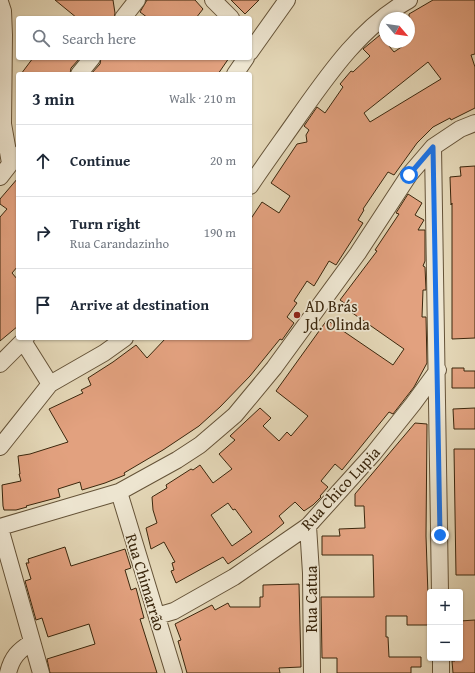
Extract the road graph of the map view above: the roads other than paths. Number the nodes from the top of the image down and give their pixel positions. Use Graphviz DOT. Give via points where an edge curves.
graph roads {
  1 [pos="136,0"];
  2 [pos="213,0"];
  3 [pos="288,0"];
  4 [pos="410,0"];
  5 [pos="0,2"];
  6 [pos="391,4"];
  7 [pos="124,16"];
  8 [pos="229,16"];
  9 [pos="252,44"];
  10 [pos="90,60"];
  11 [pos="245,60"];
  12 [pos="82,72"];
  13 [pos="236,72"];
  14 [pos="475,123"];
  15 [pos="433,147"];
  16 [pos="14,158"];
  17 [pos="0,177"];
  18 [pos="252,183"];
  19 [pos="24,340"];
  20 [pos="26,340"];
  21 [pos="122,340"];
  22 [pos="0,364"];
  23 [pos="438,370"];
  24 [pos="50,384"];
  25 [pos="0,447"];
  26 [pos="119,492"];
  27 [pos="308,526"];
  28 [pos="0,528"];
  29 [pos="440,589"];
  30 [pos="157,616"];
  31 [pos="32,642"];
  32 [pos="441,661"];
  33 [pos="8,673"];
  34 [pos="41,673"];
  35 [pos="174,673"];
  36 [pos="312,673"];
  37 [pos="441,673"];
  1 -- 7 [label="street"];
  2 -- 8 [label="street"];
  3 -- 9 [label="street"];
  4 -- 6 [label="street"];
  5 -- 16 [label="street" via="4,35 3,124"];
  6 -- 18 [label="street" via="322,84"];
  10 -- 12 [label="street"];
  11 -- 13 [label="street"];
  14 -- 15 [label="street" via="460,129"];
  15 -- 23 [label="street"];
  15 -- 26 [label="street" via="409,175 358,253 295,340 235,415 200,445"];
  16 -- 17 [label="street"];
  19 -- 22 [label="street"];
  20 -- 24 [label="street"];
  21 -- 24 [label="street"];
  23 -- 27 [label="street, Rua Chico Lupia" via="377,448"];
  23 -- 29 [label="street"];
  24 -- 25 [label="street"];
  26 -- 28 [label="street"];
  26 -- 30 [label="street, Rua Chimarrão"];
  27 -- 30 [label="street, Rua Chico Lupia" via="234,577 174,611"];
  27 -- 36 [label="street, Rua Catua"];
  28 -- 31 [label="street"];
  30 -- 35 [label="street, Rua Chimarrão"];
  31 -- 33 [label="street" via="18,651"];
  31 -- 34 [label="street"];
  32 -- 37 [label="street"];
}
